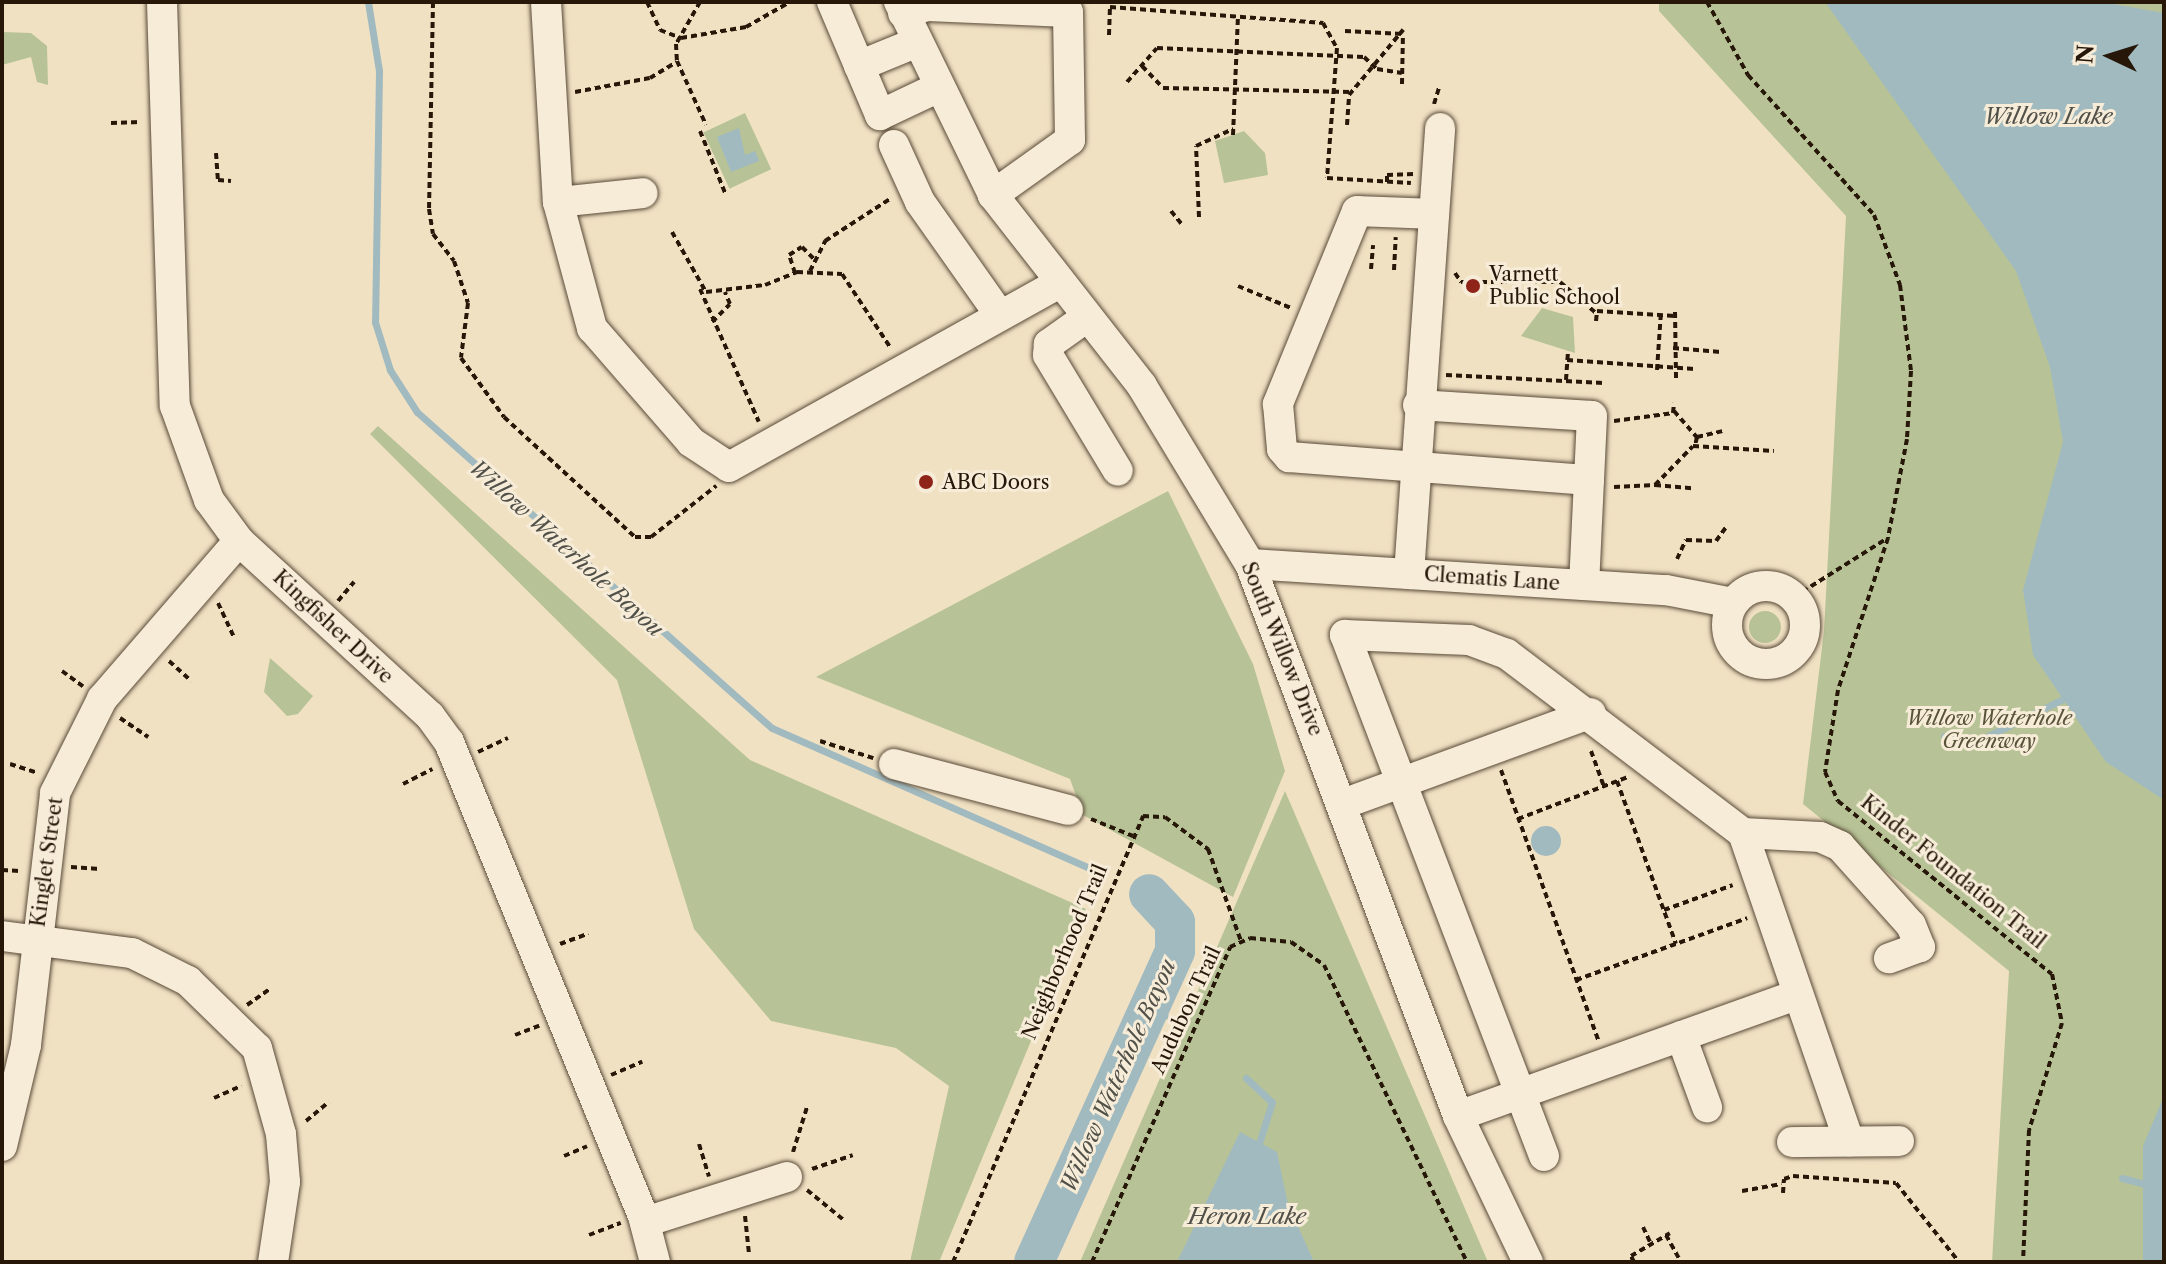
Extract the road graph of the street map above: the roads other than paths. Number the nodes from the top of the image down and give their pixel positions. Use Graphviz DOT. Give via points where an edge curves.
graph roads {
  1 [pos="162,2"];
  2 [pos="546,2"];
  3 [pos="832,2"];
  4 [pos="901,8"];
  5 [pos="915,43"];
  6 [pos="859,66"];
  7 [pos="935,89"];
  8 [pos="1440,128"];
  9 [pos="894,145"];
  10 [pos="643,193"];
  11 [pos="993,195"];
  12 [pos="558,202"];
  13 [pos="1434,214"];
  14 [pos="1060,283"];
  15 [pos="999,314"];
  16 [pos="1087,317"];
  17 [pos="1430,397"];
  18 [pos="1415,465"];
  19 [pos="1118,471"];
  20 [pos="1598,483"];
  21 [pos="239,541"];
  22 [pos="1250,564"];
  23 [pos="1409,574"];
  24 [pos="1584,585"];
  25 [pos="1733,603"];
  26 [pos="1591,713"];
  27 [pos="894,764"];
  28 [pos="1399,784"];
  29 [pos="1343,804"];
  30 [pos="1068,810"];
  31 [pos="1743,833"];
  32 [pos="2,936"];
  33 [pos="36,938"];
  34 [pos="1889,958"];
  35 [pos="1798,994"];
  36 [pos="1681,1036"];
  37 [pos="1519,1094"];
  38 [pos="1707,1107"];
  39 [pos="1458,1116"];
  40 [pos="1849,1141"];
  41 [pos="1899,1141"];
  42 [pos="1792,1142"];
  43 [pos="2,1146"];
  44 [pos="1544,1156"];
  45 [pos="787,1177"];
  46 [pos="644,1219"];
  47 [pos="273,1262"];
  48 [pos="655,1262"];
  49 [pos="1528,1262"];
  1 -- 21 [label="street, Kingfisher Drive" via="175,406 209,500"];
  2 -- 12 [label="street"];
  3 -- 6 [label="street"];
  4 -- 5 [label="street, South Willow Drive"];
  4 -- 11 [label="street" via="1068,12 1070,140"];
  5 -- 6 [label="street"];
  5 -- 7 [label="street, South Willow Drive"];
  6 -- 7 [label="street" via="880,115"];
  7 -- 11 [label="street, South Willow Drive"];
  8 -- 13 [label="street"];
  9 -- 15 [label="street" via="912,184"];
  10 -- 12 [label="street"];
  11 -- 14 [label="street, South Willow Drive"];
  12 -- 15 [label="street" via="592,328 627,375 691,442 729,467"];
  13 -- 17 [label="street"];
  13 -- 18 [label="street" via="1357,211 1284,387 1276,423 1289,457"];
  14 -- 15 [label="street"];
  14 -- 16 [label="street, South Willow Drive"];
  16 -- 19 [label="street" via="1049,344 1048,355"];
  16 -- 22 [label="street, South Willow Drive" via="1177,438"];
  17 -- 18 [label="street"];
  17 -- 20 [label="street" via="1578,417"];
  18 -- 20 [label="street"];
  18 -- 23 [label="street"];
  20 -- 24 [label="street"];
  21 -- 33 [label="street, Kinglet Street" via="100,703 55,793"];
  21 -- 46 [label="street, Kingfisher Drive" via="430,716 458,760"];
  22 -- 23 [label="street, Clematis Lane"];
  22 -- 29 [label="street, South Willow Drive"];
  23 -- 24 [label="street, Clematis Lane"];
  24 -- 25 [label="street, Clematis Lane"];
  25 -- 25 [label="street" via="1762,585 1794,597 1806,630 1799,647 1766,665 1731,645"];
  26 -- 28 [label="street"];
  26 -- 28 [label="street" via="1507,654 1469,640 1345,635"];
  26 -- 31 [label="street"];
  27 -- 30 [label="street"];
  28 -- 29 [label="street"];
  28 -- 37 [label="street"];
  29 -- 39 [label="street, South Willow Drive"];
  31 -- 34 [label="street" via="1820,837 1840,846 1911,925 1920,947"];
  31 -- 35 [label="street"];
  32 -- 33 [label="street"];
  33 -- 43 [label="street, Kinglet Street" via="26,1045"];
  33 -- 47 [label="street" via="132,953 188,981 257,1048 281,1134 285,1182"];
  35 -- 36 [label="street"];
  35 -- 40 [label="street"];
  36 -- 37 [label="street"];
  36 -- 38 [label="street"];
  37 -- 39 [label="street"];
  37 -- 44 [label="street"];
  39 -- 49 [label="street, South Willow Drive"];
  40 -- 41 [label="street"];
  40 -- 42 [label="street"];
  45 -- 46 [label="street"];
  46 -- 48 [label="street, Kingfisher Drive"];
}
